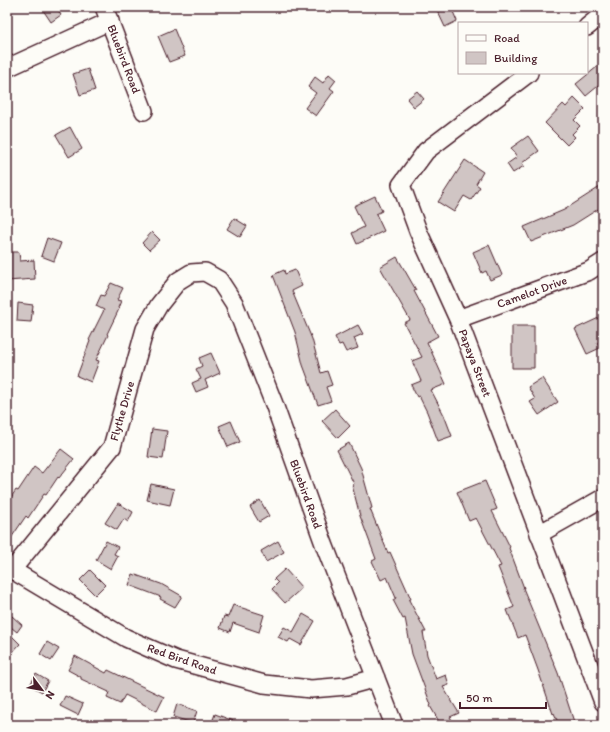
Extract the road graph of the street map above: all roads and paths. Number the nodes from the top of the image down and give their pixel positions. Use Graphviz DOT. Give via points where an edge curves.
graph roads {
  1 [pos="107,14"];
  2 [pos="603,14"];
  3 [pos="588,26"];
  4 [pos="7,68"];
  5 [pos="528,74"];
  6 [pos="144,111"];
  7 [pos="603,262"];
  8 [pos="205,272"];
  9 [pos="458,319"];
  10 [pos="603,498"];
  11 [pos="539,534"];
  12 [pos="10,569"];
  13 [pos="376,678"];
  14 [pos="603,702"];
  15 [pos="394,725"];
  1 -- 4 [label="street"];
  1 -- 6 [label="street, Bluebird Road"];
  2 -- 3 [label="street"];
  5 -- 9 [label="street, Papaya Street" via="426,151 401,186 418,231"];
  7 -- 9 [label="street, Camelot Drive" via="589,270"];
  8 -- 12 [label="street, Flythe Drive" via="191,273 178,281 159,305 145,329 112,447"];
  8 -- 13 [label="street, Bluebird Road" via="219,280 234,303"];
  9 -- 11 [label="street, Papaya Street"];
  10 -- 11 [label="street"];
  11 -- 14 [label="street, Papaya Street"];
  12 -- 13 [label="street, Red Bird Road" via="126,638 176,660 264,684 311,689 347,686"];
  13 -- 15 [label="street, Bluebird Road"];
}
